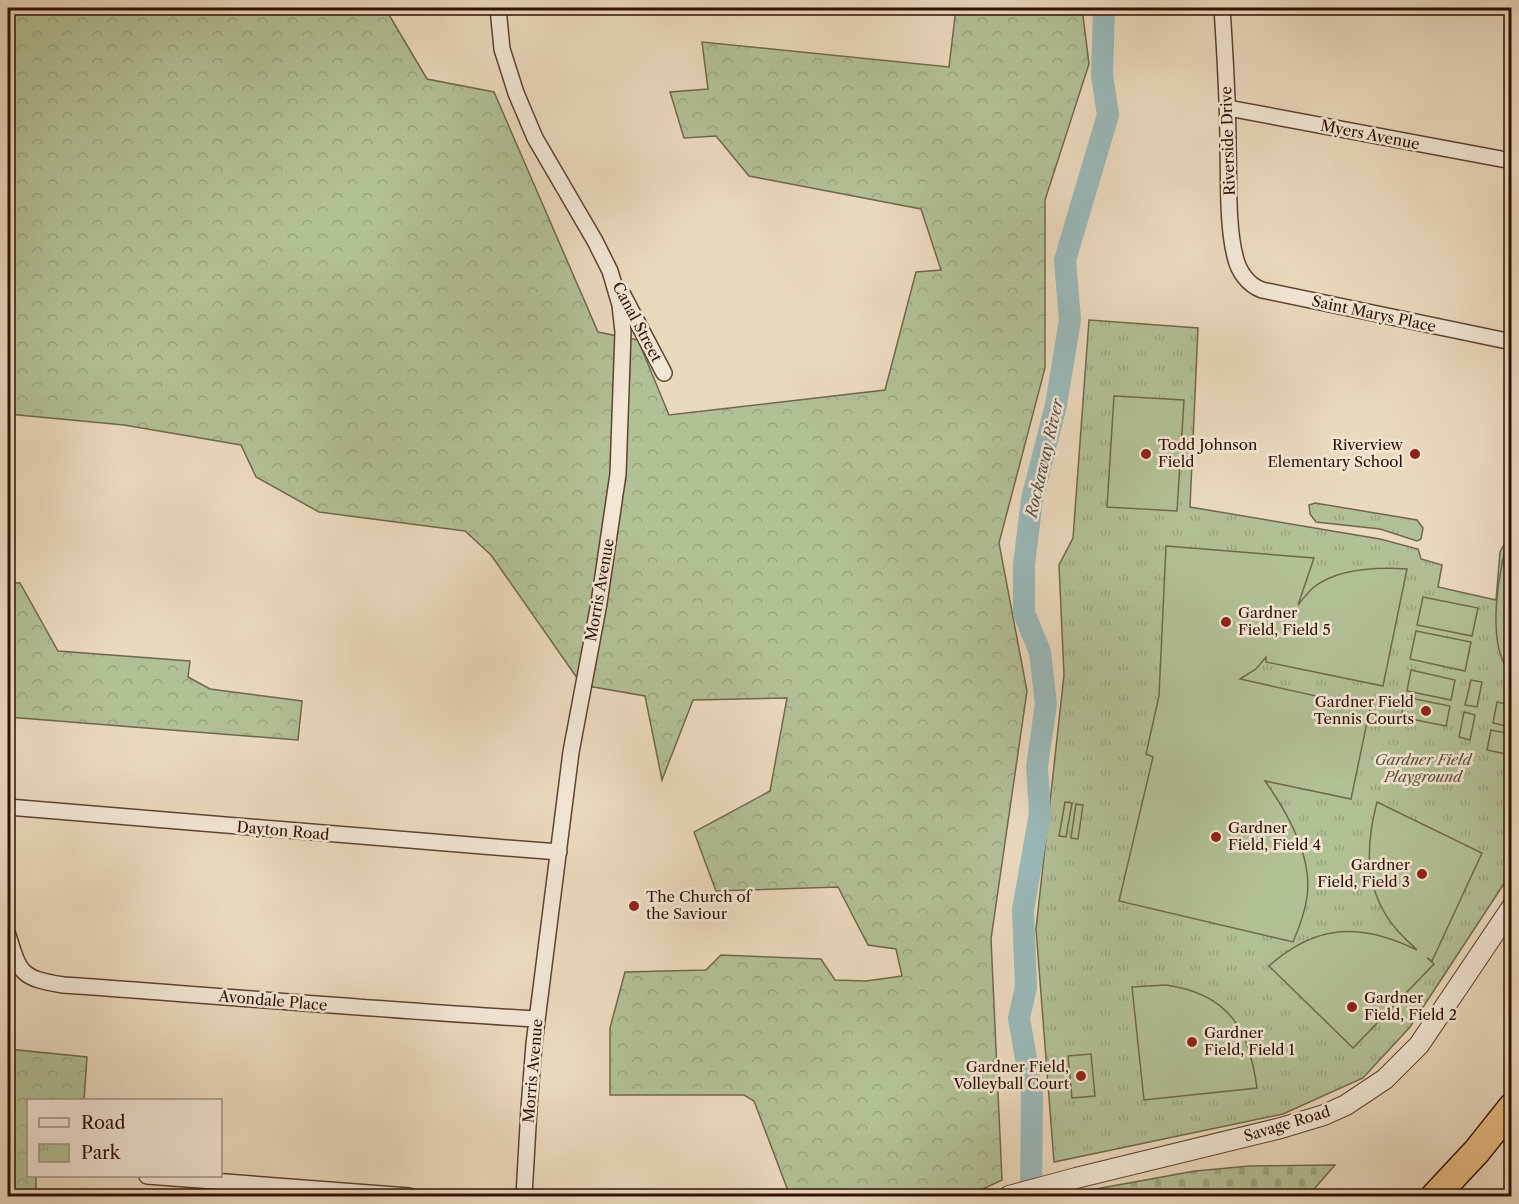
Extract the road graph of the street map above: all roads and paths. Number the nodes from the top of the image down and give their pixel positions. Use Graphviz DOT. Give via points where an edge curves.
graph roads {
  1 [pos="498,8"];
  2 [pos="1222,8"];
  3 [pos="1228,108"];
  4 [pos="1512,161"];
  5 [pos="610,271"];
  6 [pos="1242,273"];
  7 [pos="1512,342"];
  8 [pos="664,373"];
  9 [pos="8,807"];
  10 [pos="559,852"];
  11 [pos="1512,907"];
  12 [pos="8,935"];
  13 [pos="537,1019"];
  14 [pos="1512,1107"];
  15 [pos="159,1177"];
  16 [pos="409,1197"];
  17 [pos="524,1197"];
  18 [pos="1009,1197"];
  19 [pos="1435,1197"];
  1 -- 5 [label="street, Morris Avenue" via="502,50 535,138"];
  2 -- 3 [label="street, Riverside Drive"];
  3 -- 4 [label="street, Myers Avenue"];
  3 -- 6 [label="street, Riverside Drive" via="1233,246"];
  5 -- 8 [label="street, Canal Street"];
  5 -- 10 [label="street, Morris Avenue" via="624,332 618,474 575,729"];
  6 -- 7 [label="street, Saint Marys Place" via="1262,290"];
  9 -- 10 [label="street, Dayton Road"];
  10 -- 13 [label="street, Morris Avenue"];
  11 -- 18 [label="street, Savage Road" via="1419,1045 1366,1093 1324,1115 1281,1128"];
  12 -- 13 [label="street, Avondale Place" via="25,975 63,985"];
  13 -- 17 [label="street, Morris Avenue"];
  14 -- 19 [label="highway"];
  15 -- 16 [label="street"];
}
